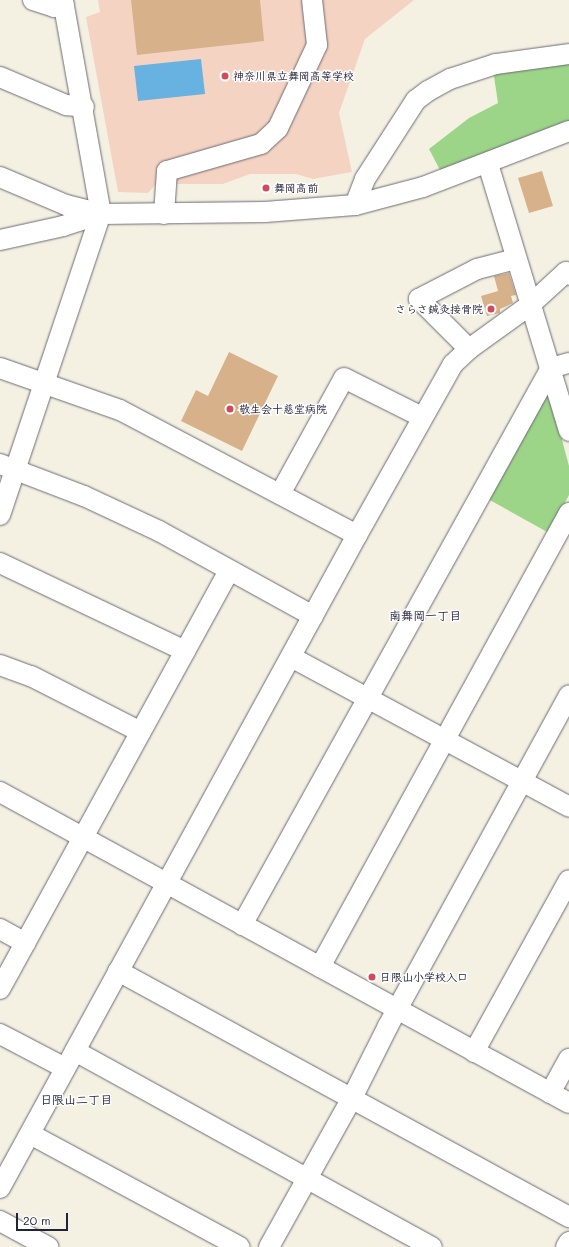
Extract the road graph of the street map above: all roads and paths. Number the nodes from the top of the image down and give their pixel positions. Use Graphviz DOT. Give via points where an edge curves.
graph roads {
  1 [pos="33,0"];
  2 [pos="312,0"];
  3 [pos="64,2"];
  4 [pos="569,54"];
  5 [pos="0,76"];
  6 [pos="84,108"];
  7 [pos="569,131"];
  8 [pos="488,164"];
  9 [pos="0,177"];
  10 [pos="355,204"];
  11 [pos="101,214"];
  12 [pos="164,214"];
  13 [pos="0,240"];
  14 [pos="516,259"];
  15 [pos="568,273"];
  16 [pos="530,306"];
  17 [pos="469,349"];
  18 [pos="560,366"];
  19 [pos="0,368"];
  20 [pos="45,383"];
  21 [pos="422,417"];
  22 [pos="569,431"];
  23 [pos="7,467"];
  24 [pos="280,494"];
  25 [pos="569,513"];
  26 [pos="0,515"];
  27 [pos="357,535"];
  28 [pos="0,563"];
  29 [pos="229,571"];
  30 [pos="312,616"];
  31 [pos="185,651"];
  32 [pos="291,657"];
  33 [pos="0,665"];
  34 [pos="569,695"];
  35 [pos="368,700"];
  36 [pos="141,732"];
  37 [pos="446,741"];
  38 [pos="522,780"];
  39 [pos="0,792"];
  40 [pos="569,807"];
  41 [pos="84,839"];
  42 [pos="569,880"];
  43 [pos="166,884"];
  44 [pos="242,925"];
  45 [pos="0,929"];
  46 [pos="25,943"];
  47 [pos="320,967"];
  48 [pos="118,971"];
  49 [pos="0,989"];
  50 [pos="398,1010"];
  51 [pos="0,1034"];
  52 [pos="75,1051"];
  53 [pos="474,1052"];
  54 [pos="569,1059"];
  55 [pos="65,1068"];
  56 [pos="550,1093"];
  57 [pos="352,1098"];
  58 [pos="569,1103"];
  59 [pos="30,1134"];
  60 [pos="308,1179"];
  61 [pos="0,1188"];
  62 [pos="569,1217"];
  63 [pos="0,1221"];
  64 [pos="569,1242"];
  65 [pos="48,1247"];
  66 [pos="240,1247"];
  67 [pos="269,1247"];
  68 [pos="432,1247"];
  69 [pos="566,1247"];
  1 -- 3 [label="street" via="54,7"];
  2 -- 12 [label="street" via="317,45 278,128 261,144 167,171"];
  3 -- 6 [label="street"];
  4 -- 10 [label="street" via="496,64 450,79 428,91 416,100 365,178"];
  5 -- 6 [label="street" via="66,105"];
  6 -- 11 [label="street"];
  7 -- 8 [label="street"];
  8 -- 10 [label="street" via="423,187"];
  8 -- 14 [label="street"];
  9 -- 11 [label="street" via="66,205"];
  10 -- 12 [label="street" via="265,212"];
  11 -- 12 [label="street"];
  11 -- 13 [label="street" via="63,226"];
  11 -- 20 [label="street"];
  14 -- 16 [label="street"];
  14 -- 17 [label="street" via="477,269 419,299"];
  15 -- 16 [label="street"];
  16 -- 17 [label="street"];
  16 -- 18 [label="street"];
  17 -- 21 [label="street" via="453,364"];
  18 -- 22 [label="street"];
  18 -- 35 [label="street"];
  19 -- 20 [label="street"];
  20 -- 23 [label="street"];
  20 -- 24 [label="street" via="120,410"];
  21 -- 24 [label="street" via="344,378"];
  21 -- 27 [label="street"];
  23 -- 26 [label="street"];
  23 -- 29 [label="street" via="84,496 159,532"];
  24 -- 27 [label="street"];
  25 -- 37 [label="street"];
  27 -- 30 [label="street"];
  28 -- 31 [label="street"];
  29 -- 30 [label="street"];
  29 -- 31 [label="street"];
  30 -- 32 [label="street"];
  31 -- 36 [label="street"];
  32 -- 35 [label="street"];
  32 -- 43 [label="street"];
  33 -- 36 [label="street" via="31,676"];
  34 -- 38 [label="street"];
  35 -- 37 [label="street"];
  35 -- 44 [label="street"];
  36 -- 41 [label="street"];
  37 -- 38 [label="street"];
  37 -- 47 [label="street"];
  38 -- 40 [label="street"];
  38 -- 50 [label="street"];
  39 -- 41 [label="street"];
  41 -- 43 [label="street"];
  41 -- 46 [label="street"];
  42 -- 53 [label="street"];
  43 -- 44 [label="street"];
  43 -- 48 [label="street"];
  44 -- 47 [label="street"];
  45 -- 46 [label="street"];
  46 -- 49 [label="street"];
  47 -- 50 [label="street"];
  48 -- 52 [label="street"];
  48 -- 57 [label="street"];
  50 -- 53 [label="street"];
  50 -- 57 [label="street"];
  51 -- 55 [label="street"];
  52 -- 55 [label="street"];
  52 -- 60 [label="street"];
  53 -- 56 [label="street"];
  54 -- 56 [label="street"];
  55 -- 59 [label="street"];
  56 -- 58 [label="street"];
  57 -- 60 [label="street"];
  57 -- 62 [label="street"];
  59 -- 61 [label="street"];
  59 -- 66 [label="street"];
  60 -- 67 [label="street"];
  60 -- 68 [label="street"];
  63 -- 65 [label="street"];
  64 -- 69 [label="street"];
}
